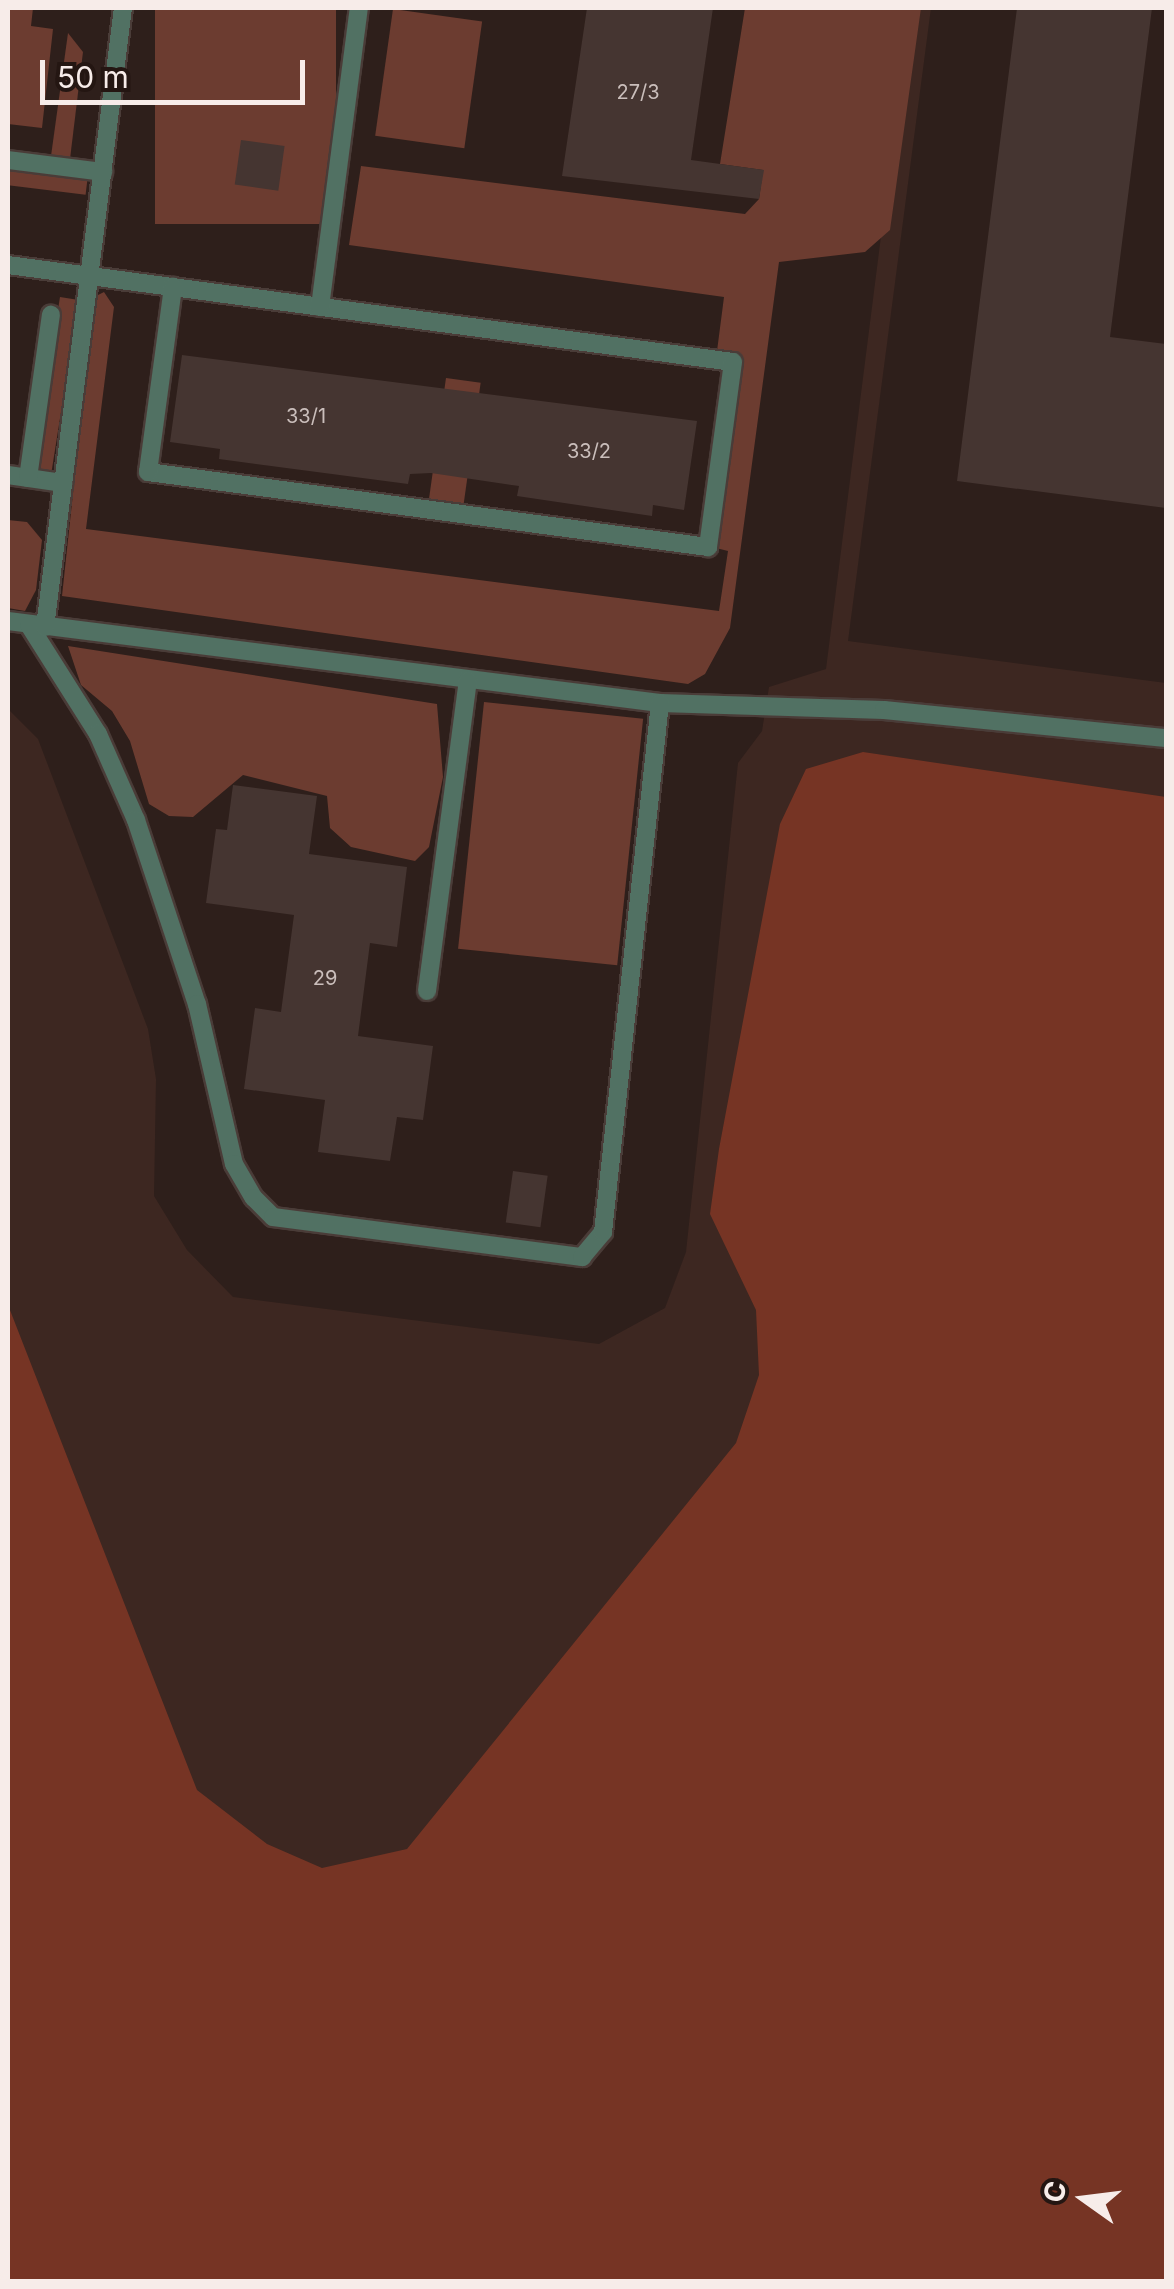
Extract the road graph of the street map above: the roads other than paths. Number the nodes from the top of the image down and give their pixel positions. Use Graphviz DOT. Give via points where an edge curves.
graph roads {
  1 [pos="124,8"];
  2 [pos="360,8"];
  3 [pos="8,160"];
  4 [pos="102,172"];
  5 [pos="8,265"];
  6 [pos="90,276"];
  7 [pos="173,287"];
  8 [pos="320,307"];
  9 [pos="50,315"];
  10 [pos="8,475"];
  11 [pos="28,478"];
  12 [pos="63,483"];
  13 [pos="8,621"];
  14 [pos="37,626"];
  15 [pos="468,682"];
  16 [pos="660,704"];
  17 [pos="1166,738"];
  18 [pos="427,991"];
  1 -- 4 [label="lane"];
  2 -- 8 [label="lane"];
  3 -- 4 [label="lane"];
  4 -- 6 [label="lane"];
  5 -- 6 [label="lane"];
  6 -- 7 [label="lane"];
  6 -- 12 [label="lane"];
  7 -- 8 [label="lane"];
  7 -- 8 [label="lane" via="148,472 708,547 733,362"];
  9 -- 11 [label="lane"];
  10 -- 11 [label="lane"];
  11 -- 12 [label="lane"];
  12 -- 14 [label="lane"];
  13 -- 14 [label="lane"];
  14 -- 15 [label="lane"];
  14 -- 16 [label="lane" via="98,734 136,820 197,1004 234,1164 254,1198 274,1218 582,1257 603,1232"];
  15 -- 16 [label="lane"];
  15 -- 18 [label="lane"];
  16 -- 17 [label="lane" via="958,716"];
}
